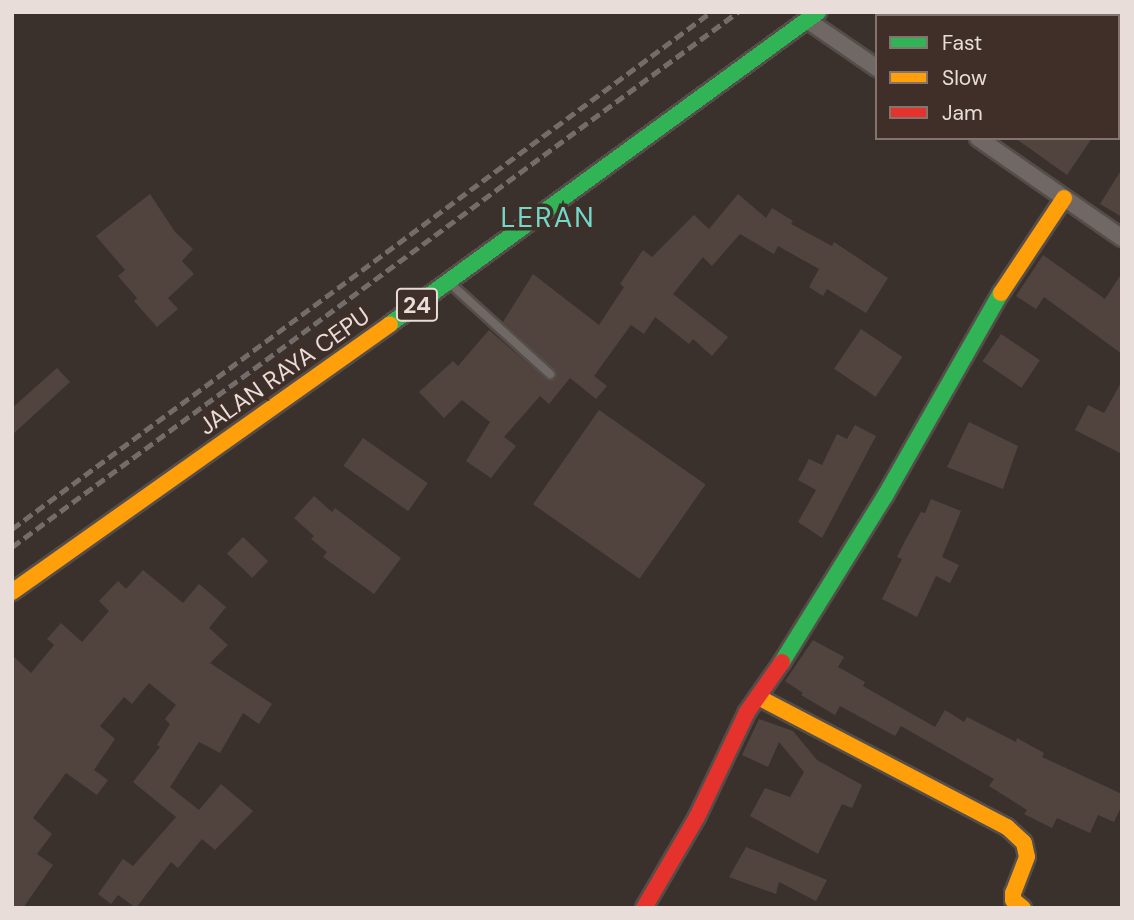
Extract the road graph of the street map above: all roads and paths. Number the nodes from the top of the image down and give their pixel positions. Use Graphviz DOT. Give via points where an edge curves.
graph roads {
  1 [pos="812,16"];
  2 [pos="875,66"];
  3 [pos="981,140"];
  4 [pos="1064,198"];
  5 [pos="1122,238"];
  6 [pos="449,282"];
  7 [pos="550,374"];
  8 [pos="12,592"];
  9 [pos="758,696"];
  10 [pos="643,908"];
  11 [pos="1023,908"];
  1 -- 2 [label="street"];
  1 -- 6 [label="main road, JALAN RAYA CEPU / 24"];
  3 -- 4 [label="street"];
  4 -- 5 [label="street"];
  4 -- 9 [label="main road" via="996,300 886,496"];
  6 -- 7 [label="lane"];
  6 -- 8 [label="main road, JALAN RAYA CEPU / 24"];
  9 -- 10 [label="main road" via="697,817"];
  9 -- 11 [label="main road" via="1007,827 1024,843 1027,857 1013,893 1013,900"];
}
